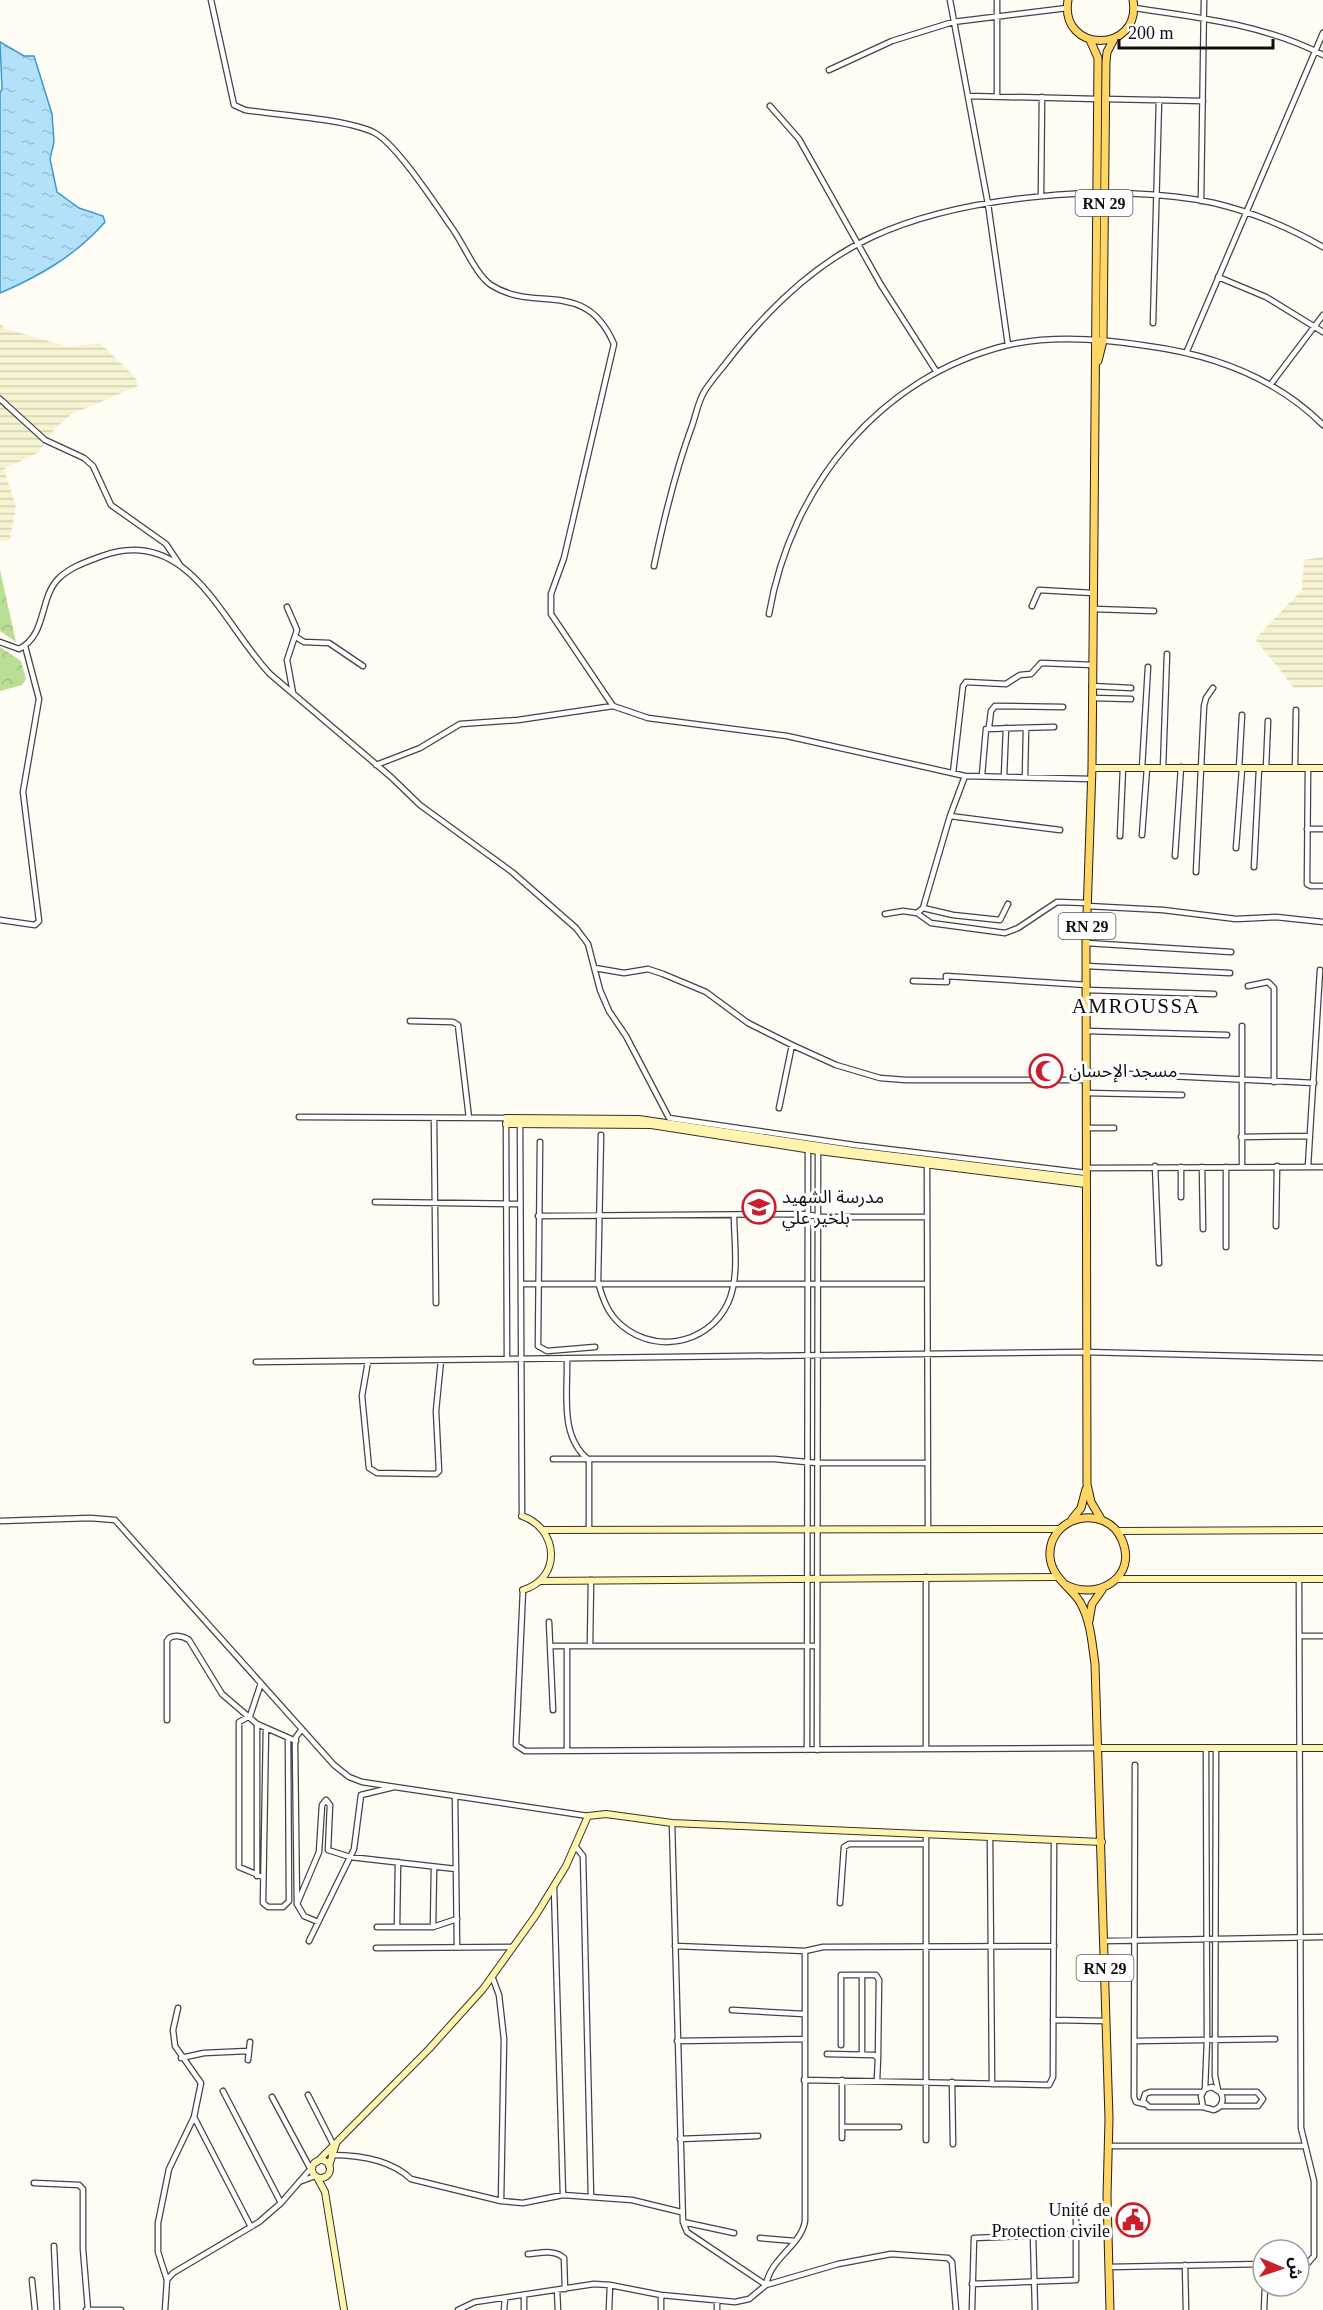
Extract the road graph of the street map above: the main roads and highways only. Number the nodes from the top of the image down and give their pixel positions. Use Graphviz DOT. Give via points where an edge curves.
graph roads {
  1 [pos="1068,4"];
  2 [pos="1134,4"];
  3 [pos="1114,39"];
  4 [pos="1090,40"];
  5 [pos="1101,99"];
  6 [pos="1095,369"];
  7 [pos="1087,1484"];
  8 [pos="1101,1519"];
  9 [pos="1071,1520"];
  10 [pos="1066,1585"];
  11 [pos="1106,1587"];
  12 [pos="1089,1626"];
  13 [pos="1110,2310"];
  1 -- 4 [label="main road" via="1075,29"];
  2 -- 3 [label="main road" via="1130,25"];
  3 -- 4 [label="main road"];
  3 -- 5 [label="main road, RN 29" via="1107,52"];
  4 -- 5 [label="main road, RN 29" via="1098,58"];
  5 -- 6 [label="main road, RN 29" via="1095,195"];
  5 -- 6 [label="main road, RN 29" via="1103,341"];
  6 -- 7 [label="main road, RN 29" via="1092,768 1086,943"];
  7 -- 8 [label="main road, RN 29"];
  7 -- 9 [label="main road, RN 29" via="1082,1509"];
  8 -- 9 [label="main road"];
  8 -- 11 [label="main road, RN 29" via="1117,1531 1125,1555 1116,1579"];
  9 -- 10 [label="main road, RN 29" via="1060,1529 1050,1553 1058,1577"];
  10 -- 11 [label="main road" via="1086,1592"];
  10 -- 12 [label="main road, RN 29" via="1081,1604"];
  11 -- 12 [label="main road, RN 29" via="1092,1604"];
  12 -- 13 [label="main road, RN 29" via="1096,1677"];
}
